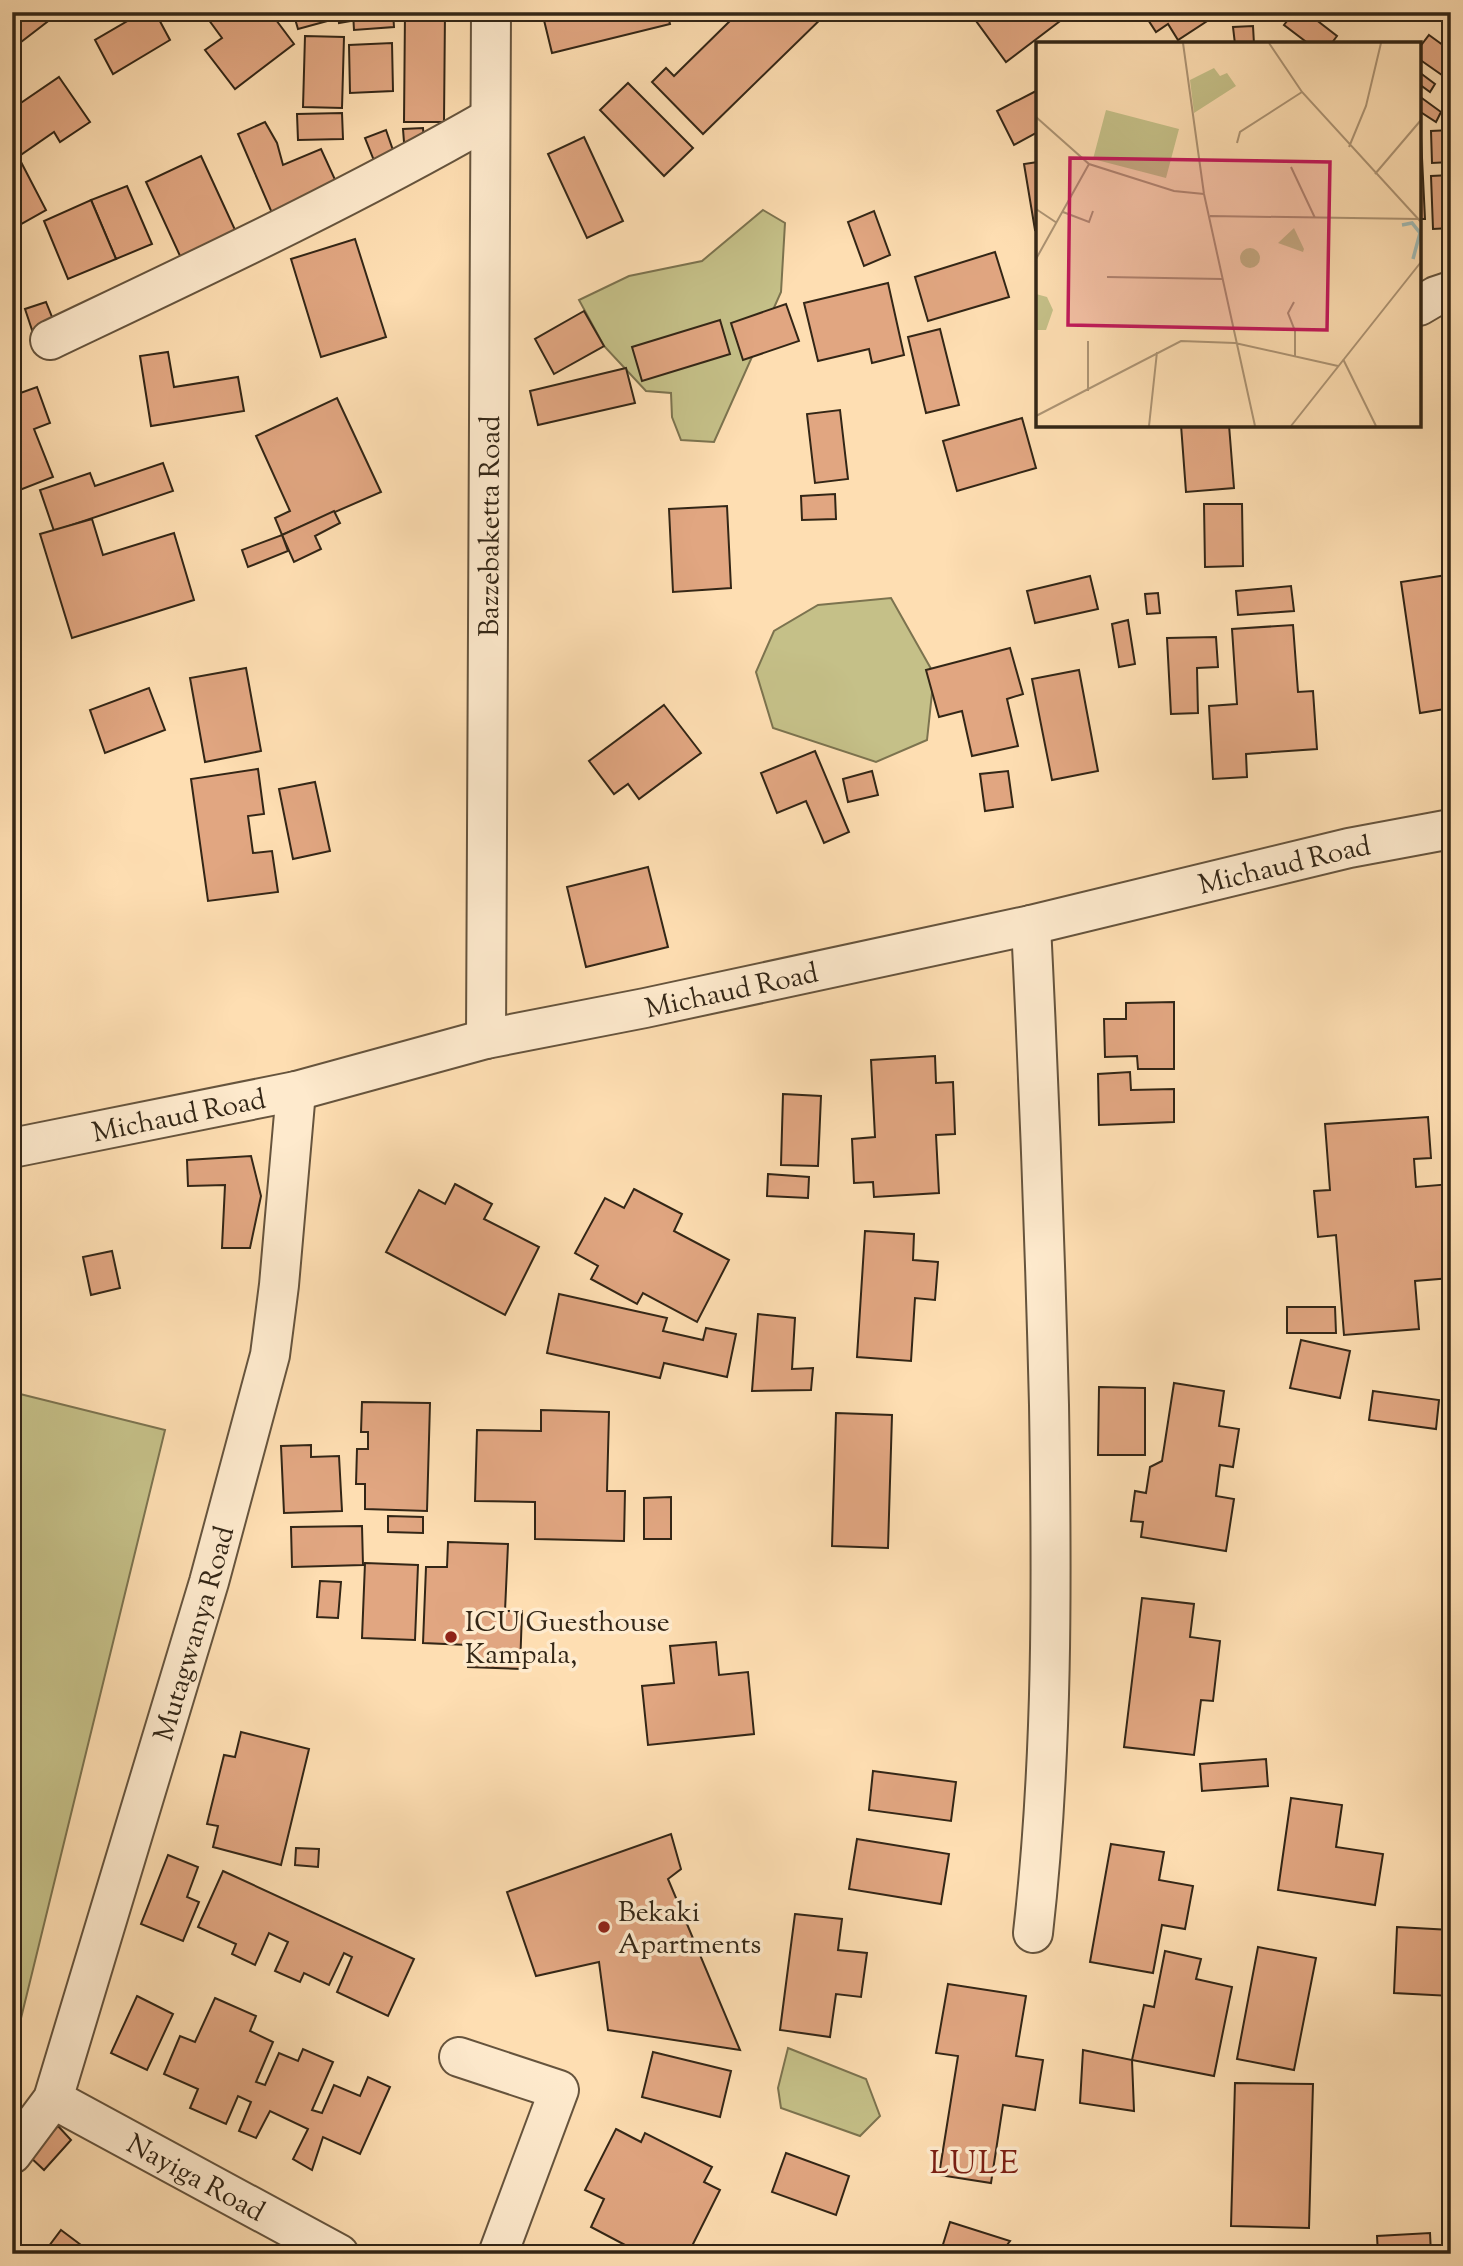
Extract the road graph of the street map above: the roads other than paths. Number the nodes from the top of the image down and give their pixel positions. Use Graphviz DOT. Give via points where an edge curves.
graph roads {
  1 [pos="491,12"];
  2 [pos="490,118"];
  3 [pos="1451,291"];
  4 [pos="1421,305"];
  5 [pos="50,340"];
  6 [pos="1451,829"];
  7 [pos="1031,925"];
  8 [pos="486,1039"];
  9 [pos="296,1091"];
  10 [pos="12,1147"];
  11 [pos="1033,1933"];
  12 [pos="459,2057"];
  13 [pos="53,2099"];
  14 [pos="12,2154"];
  15 [pos="338,2254"];
  16 [pos="498,2254"];
  1 -- 2 [label="street, Bazzebaketta Road"];
  2 -- 5 [label="street" via="266,238"];
  2 -- 8 [label="street, Bazzebaketta Road"];
  3 -- 4 [label="street"];
  6 -- 7 [label="street, Michaud Road" via="1349,848"];
  7 -- 8 [label="street, Michaud Road"];
  7 -- 11 [label="street" via="1042,1137 1051,1533 1046,1768"];
  8 -- 9 [label="street, Michaud Road"];
  9 -- 10 [label="street, Michaud Road"];
  9 -- 13 [label="street, Mutagwanya Road" via="279,1285 264,1380 209,1583"];
  12 -- 16 [label="street" via="559,2090"];
  13 -- 14 [label="street, Mutagwanya Road"];
  13 -- 15 [label="street, Nayiga Road"];
}
